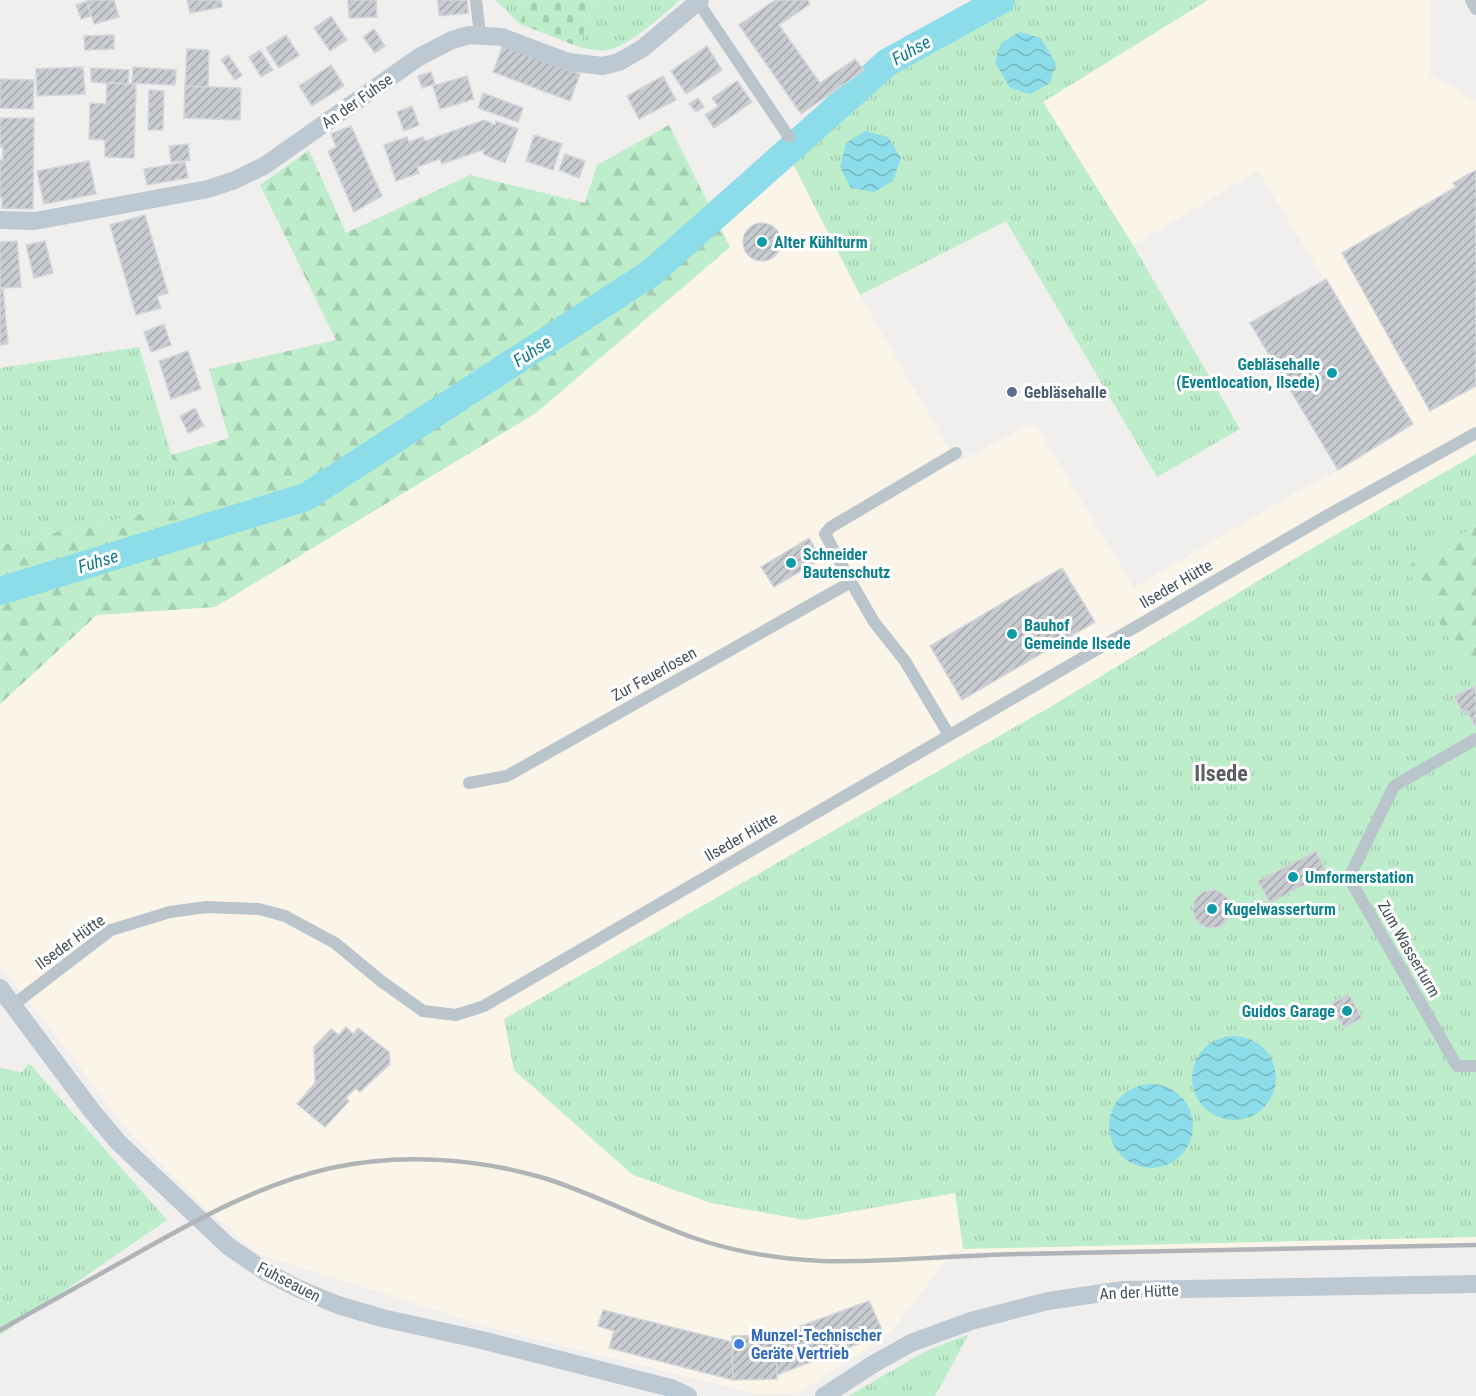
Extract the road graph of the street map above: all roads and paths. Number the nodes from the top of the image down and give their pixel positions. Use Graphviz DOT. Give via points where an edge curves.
graph roads {
  1 [pos="476,0"];
  2 [pos="1471,0"];
  3 [pos="699,1"];
  4 [pos="1476,9"];
  5 [pos="480,34"];
  6 [pos="789,137"];
  7 [pos="0,220"];
  8 [pos="1476,433"];
  9 [pos="956,453"];
  10 [pos="851,582"];
  11 [pos="950,735"];
  12 [pos="1476,739"];
  13 [pos="469,783"];
  14 [pos="0,988"];
  15 [pos="13,1005"];
  16 [pos="1476,1066"];
  17 [pos="1476,1284"];
  18 [pos="688,1396"];
  19 [pos="824,1396"];
  1 -- 5 [label="street"];
  2 -- 4 [label="street"];
  3 -- 5 [label="street, An der Fuhse" via="643,48 603,66 568,62 502,37"];
  3 -- 6 [label="street, An der Fuhse"];
  5 -- 7 [label="street, An der Fuhse" via="452,40 419,57 264,166 235,180 208,189 34,221"];
  8 -- 11 [label="street, Ilseder Hütte"];
  9 -- 10 [label="street" via="831,526 825,534"];
  10 -- 11 [label="street"];
  10 -- 13 [label="street, Zur Feuerlosen" via="507,776"];
  11 -- 15 [label="street, Ilseder Hütte" via="484,1006 456,1016 423,1011 335,943 285,916 259,909 170,912 111,930"];
  12 -- 16 [label="street, Zum Wasserturm" via="1394,786 1350,878 1457,1066"];
  14 -- 15 [label="street, Fuhseauen"];
  15 -- 18 [label="street, Fuhseauen" via="118,1142 228,1246 266,1272 349,1308 671,1388"];
  17 -- 19 [label="street, An der Hütte" via="1123,1290 1048,1301 971,1321 911,1344"];
}
